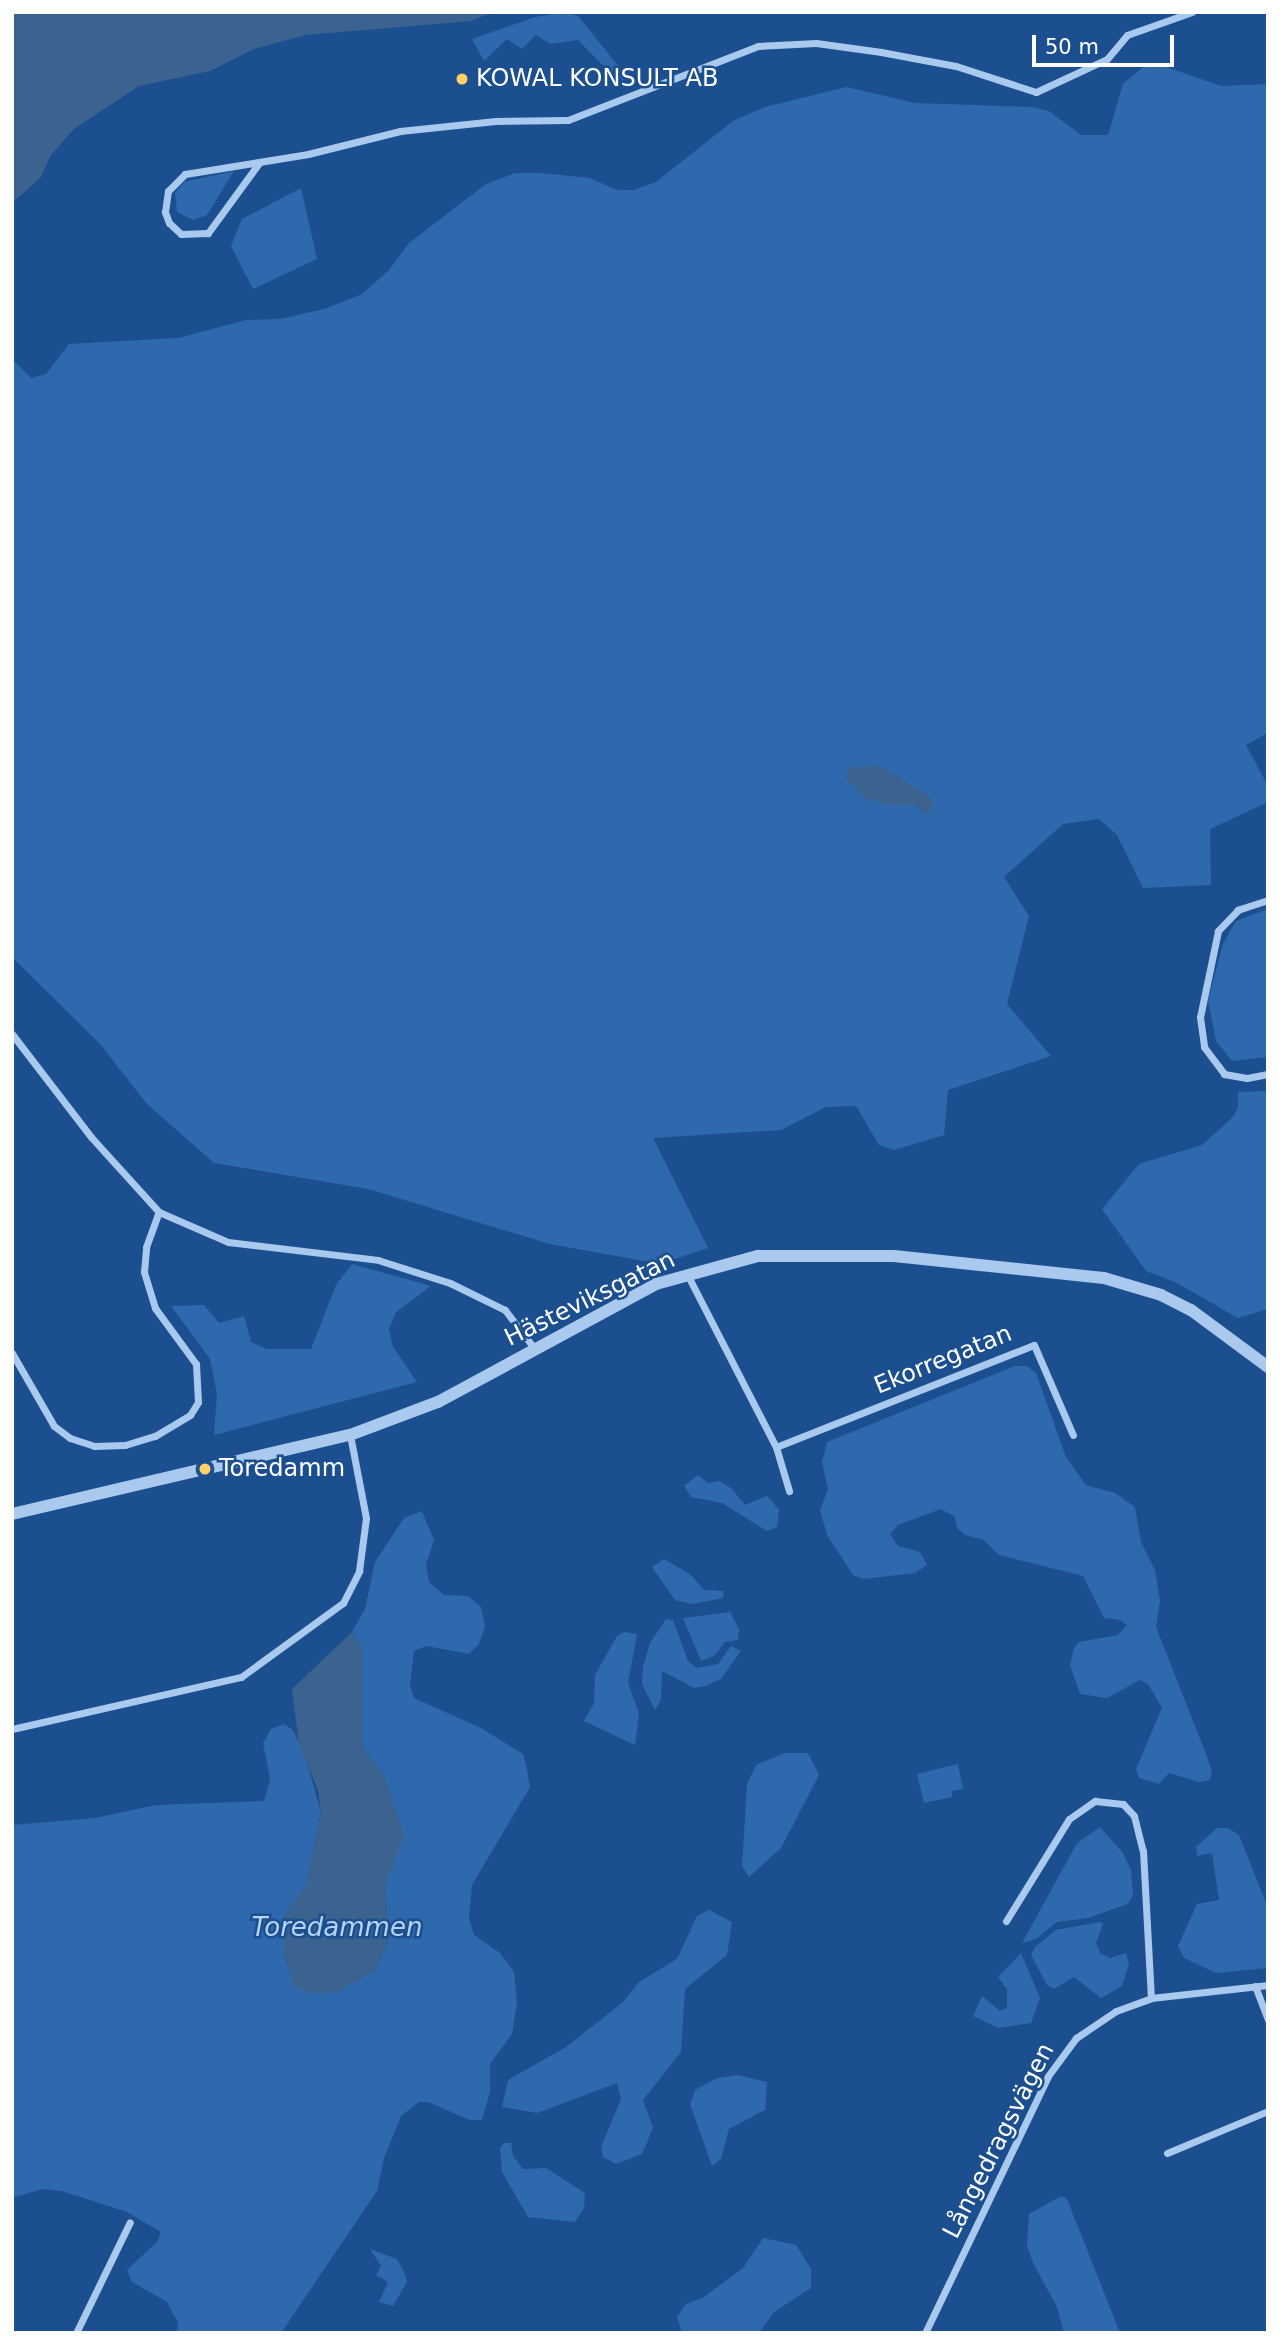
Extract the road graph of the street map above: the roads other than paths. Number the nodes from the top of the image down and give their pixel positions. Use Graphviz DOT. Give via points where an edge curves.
graph roads {
  1 [pos="1192,12"];
  2 [pos="259,163"];
  3 [pos="1268,900"];
  4 [pos="12,1034"];
  5 [pos="1268,1074"];
  6 [pos="159,1212"];
  7 [pos="687,1273"];
  8 [pos="534,1348"];
  9 [pos="12,1353"];
  10 [pos="1267,1366"];
  11 [pos="351,1435"];
  12 [pos="1073,1435"];
  13 [pos="776,1447"];
  14 [pos="789,1491"];
  15 [pos="12,1514"];
  16 [pos="12,1729"];
  17 [pos="1006,1922"];
  18 [pos="1268,1985"];
  19 [pos="1255,1986"];
  20 [pos="1151,1998"];
  21 [pos="1268,2020"];
  22 [pos="1268,2111"];
  23 [pos="1167,2153"];
  24 [pos="130,2222"];
  25 [pos="76,2333"];
  26 [pos="925,2333"];
  1 -- 2 [label="street" via="1127,35 1107,59 1036,92 956,66 786,42 729,55 568,120 495,121 400,131"];
  2 -- 2 [label="street" via="208,233 181,234 169,223 164,212 168,191 185,174"];
  3 -- 5 [label="street" via="1238,910 1218,931 1200,1017 1204,1047 1224,1074 1247,1078"];
  4 -- 6 [label="street" via="91,1137"];
  6 -- 8 [label="street" via="228,1242 378,1261 479,1293 505,1310"];
  6 -- 9 [label="street" via="146,1247 144,1272 155,1308 196,1364 198,1402 190,1415 155,1436 125,1445 94,1446 70,1438 54,1426"];
  7 -- 8 [label="street, Hästeviksgatan" via="656,1284"];
  7 -- 10 [label="street, Hästeviksgatan" via="758,1256 835,1253 1104,1278 1161,1294 1191,1310"];
  7 -- 13 [label="street"];
  8 -- 11 [label="street, Hästeviksgatan" via="438,1402"];
  11 -- 15 [label="street, Hästeviksgatan"];
  11 -- 16 [label="street" via="366,1518 359,1571 343,1603 241,1677"];
  12 -- 13 [label="street, Ekorregatan" via="1034,1345"];
  13 -- 14 [label="street"];
  17 -- 20 [label="street" via="1069,1819 1095,1801 1123,1804 1134,1816 1145,1871 1145,1946"];
  18 -- 19 [label="street, Långedragsvägen"];
  19 -- 20 [label="street, Långedragsvägen"];
  19 -- 21 [label="street"];
  20 -- 26 [label="street, Långedragsvägen" via="1091,2025 1058,2059"];
  22 -- 23 [label="street"];
  24 -- 25 [label="street"];
}
